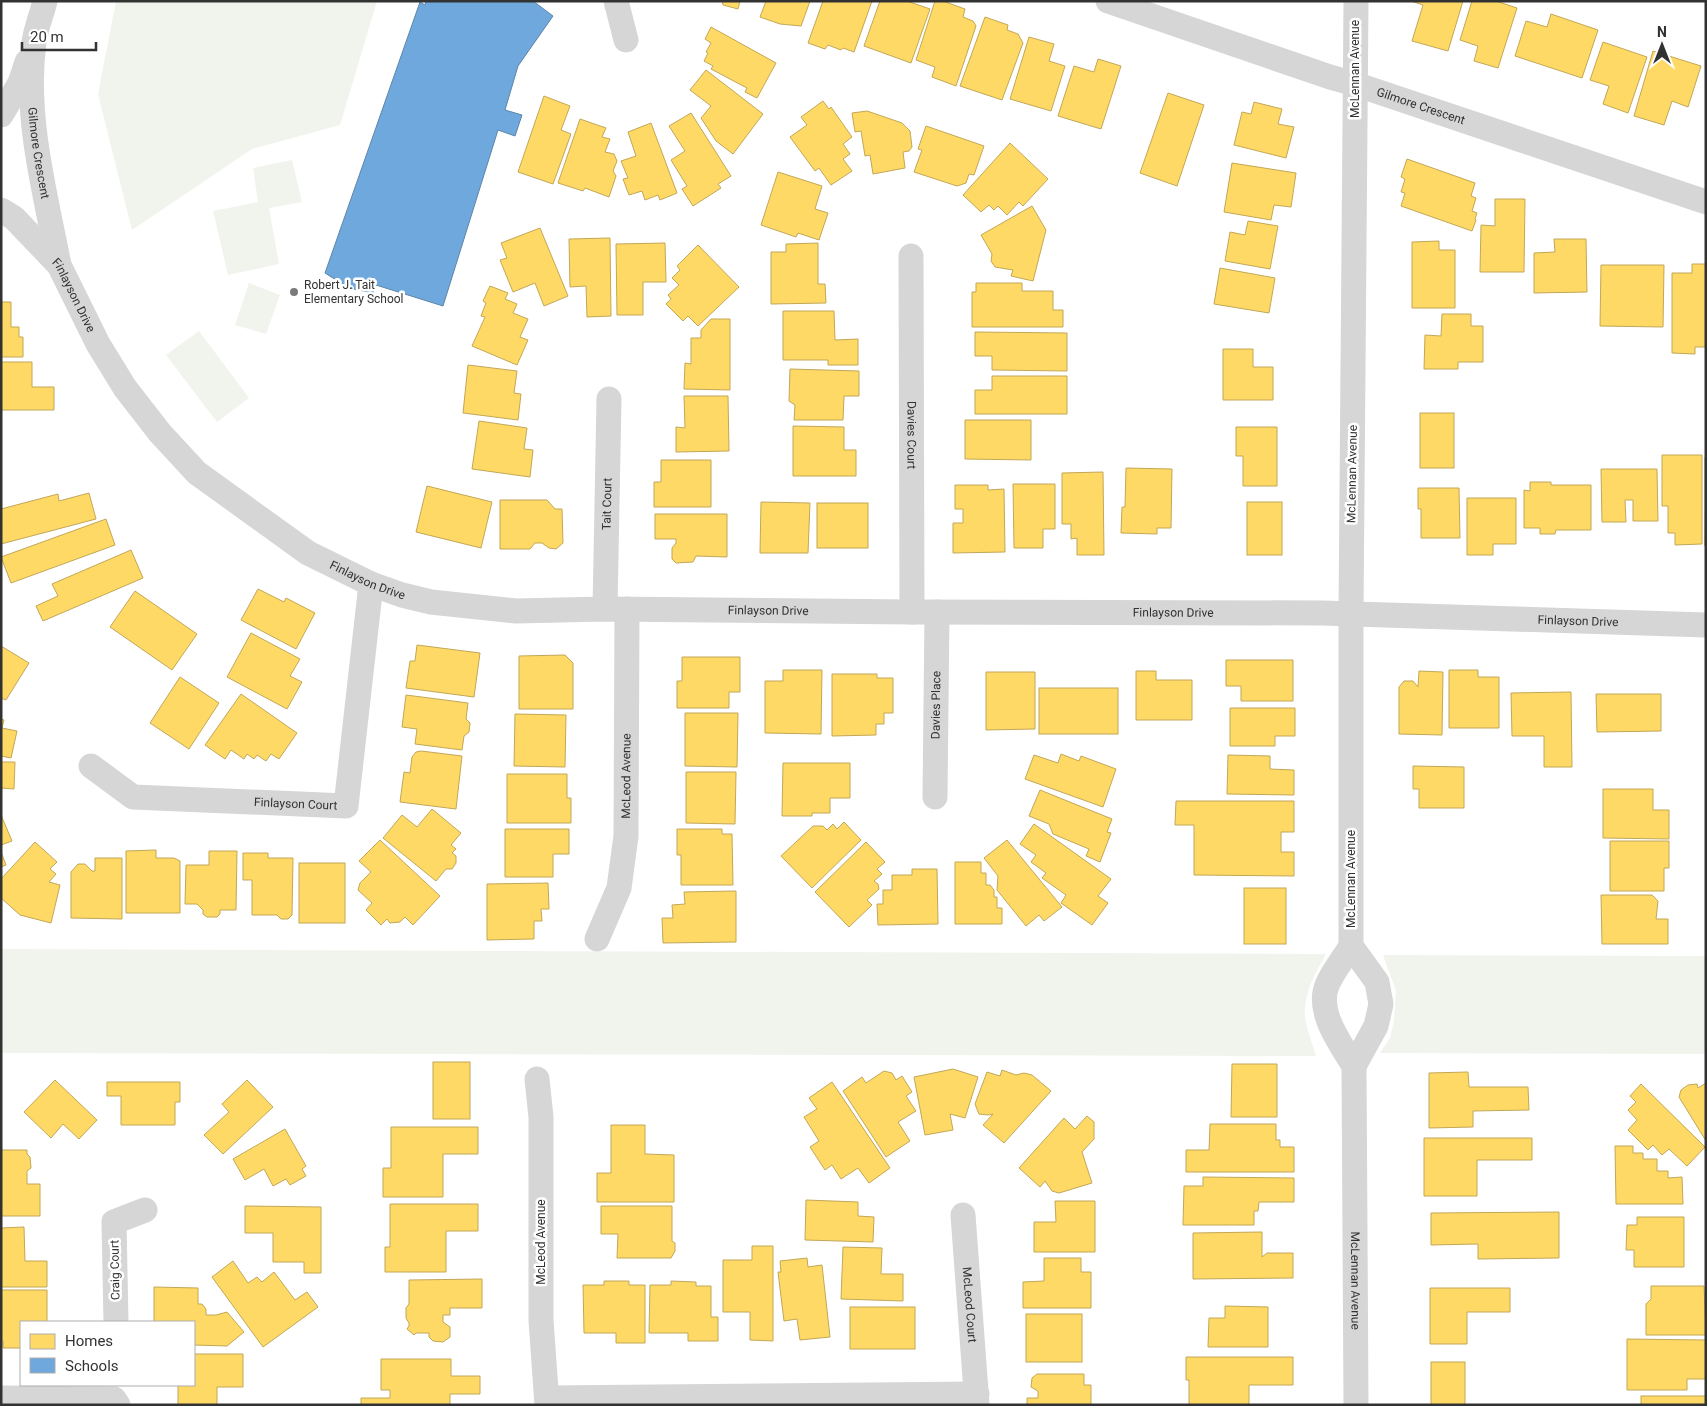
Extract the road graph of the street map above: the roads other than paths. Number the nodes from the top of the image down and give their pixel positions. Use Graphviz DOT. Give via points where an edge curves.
graph roads {
  1 [pos="45,1"];
  2 [pos="616,1"];
  3 [pos="1108,1"];
  4 [pos="1356,1"];
  5 [pos="626,40"];
  6 [pos="34,41"];
  7 [pos="1355,84"];
  8 [pos="1,115"];
  9 [pos="1706,202"];
  10 [pos="1,210"];
  11 [pos="911,256"];
  12 [pos="59,265"];
  13 [pos="608,399"];
  14 [pos="371,584"];
  15 [pos="616,609"];
  16 [pos="912,612"];
  17 [pos="937,612"];
  18 [pos="1351,614"];
  19 [pos="1706,625"];
  20 [pos="91,766"];
  21 [pos="935,797"];
  22 [pos="597,939"];
  23 [pos="1351,946"];
  24 [pos="1354,1066"];
  25 [pos="537,1079"];
  26 [pos="145,1210"];
  27 [pos="963,1215"];
  28 [pos="116,1321"];
  29 [pos="115,1396"];
  30 [pos="1,1398"];
  31 [pos="977,1399"];
  32 [pos="547,1401"];
  33 [pos="1356,1405"];
  1 -- 6 [label="street, Gilmore Crescent"];
  2 -- 5 [label="street"];
  3 -- 7 [label="street, Gilmore Crescent"];
  4 -- 7 [label="street, McLennan Avenue"];
  6 -- 8 [label="street, Gilmore Crescent" via="20,83"];
  6 -- 12 [label="street, Gilmore Crescent" via="32,102 39,162"];
  7 -- 9 [label="street, Gilmore Crescent"];
  7 -- 18 [label="street, McLennan Avenue"];
  10 -- 12 [label="street, Finlayson Drive" via="14,218"];
  11 -- 16 [label="street, Davies Court"];
  12 -- 14 [label="street, Finlayson Drive" via="98,344 125,388 196,474 308,553"];
  13 -- 15 [label="street, Tait Court"];
  14 -- 15 [label="street, Finlayson Drive" via="431,602 516,611"];
  14 -- 20 [label="street, Finlayson Court" via="346,806 133,797"];
  15 -- 16 [label="street, Finlayson Drive"];
  15 -- 22 [label="street, McLeod Avenue" via="626,836 619,888"];
  16 -- 17 [label="street, Finlayson Drive"];
  17 -- 18 [label="street, Finlayson Drive"];
  17 -- 21 [label="street, Davies Place"];
  18 -- 19 [label="street, Finlayson Drive"];
  18 -- 23 [label="street, McLennan Avenue"];
  23 -- 24 [label="street, McLennan Avenue" via="1327,984 1325,1004 1329,1023"];
  23 -- 24 [label="street, McLennan Avenue" via="1377,982 1381,1004 1376,1026"];
  24 -- 33 [label="street, McLennan Avenue"];
  25 -- 32 [label="street, McLeod Avenue" via="541,1117 541,1320"];
  26 -- 28 [label="street, Craig Court" via="114,1222"];
  27 -- 31 [label="street, McLeod Court"];
  29 -- 30 [label="street"];
  31 -- 32 [label="street, McLeod Court"];
}
